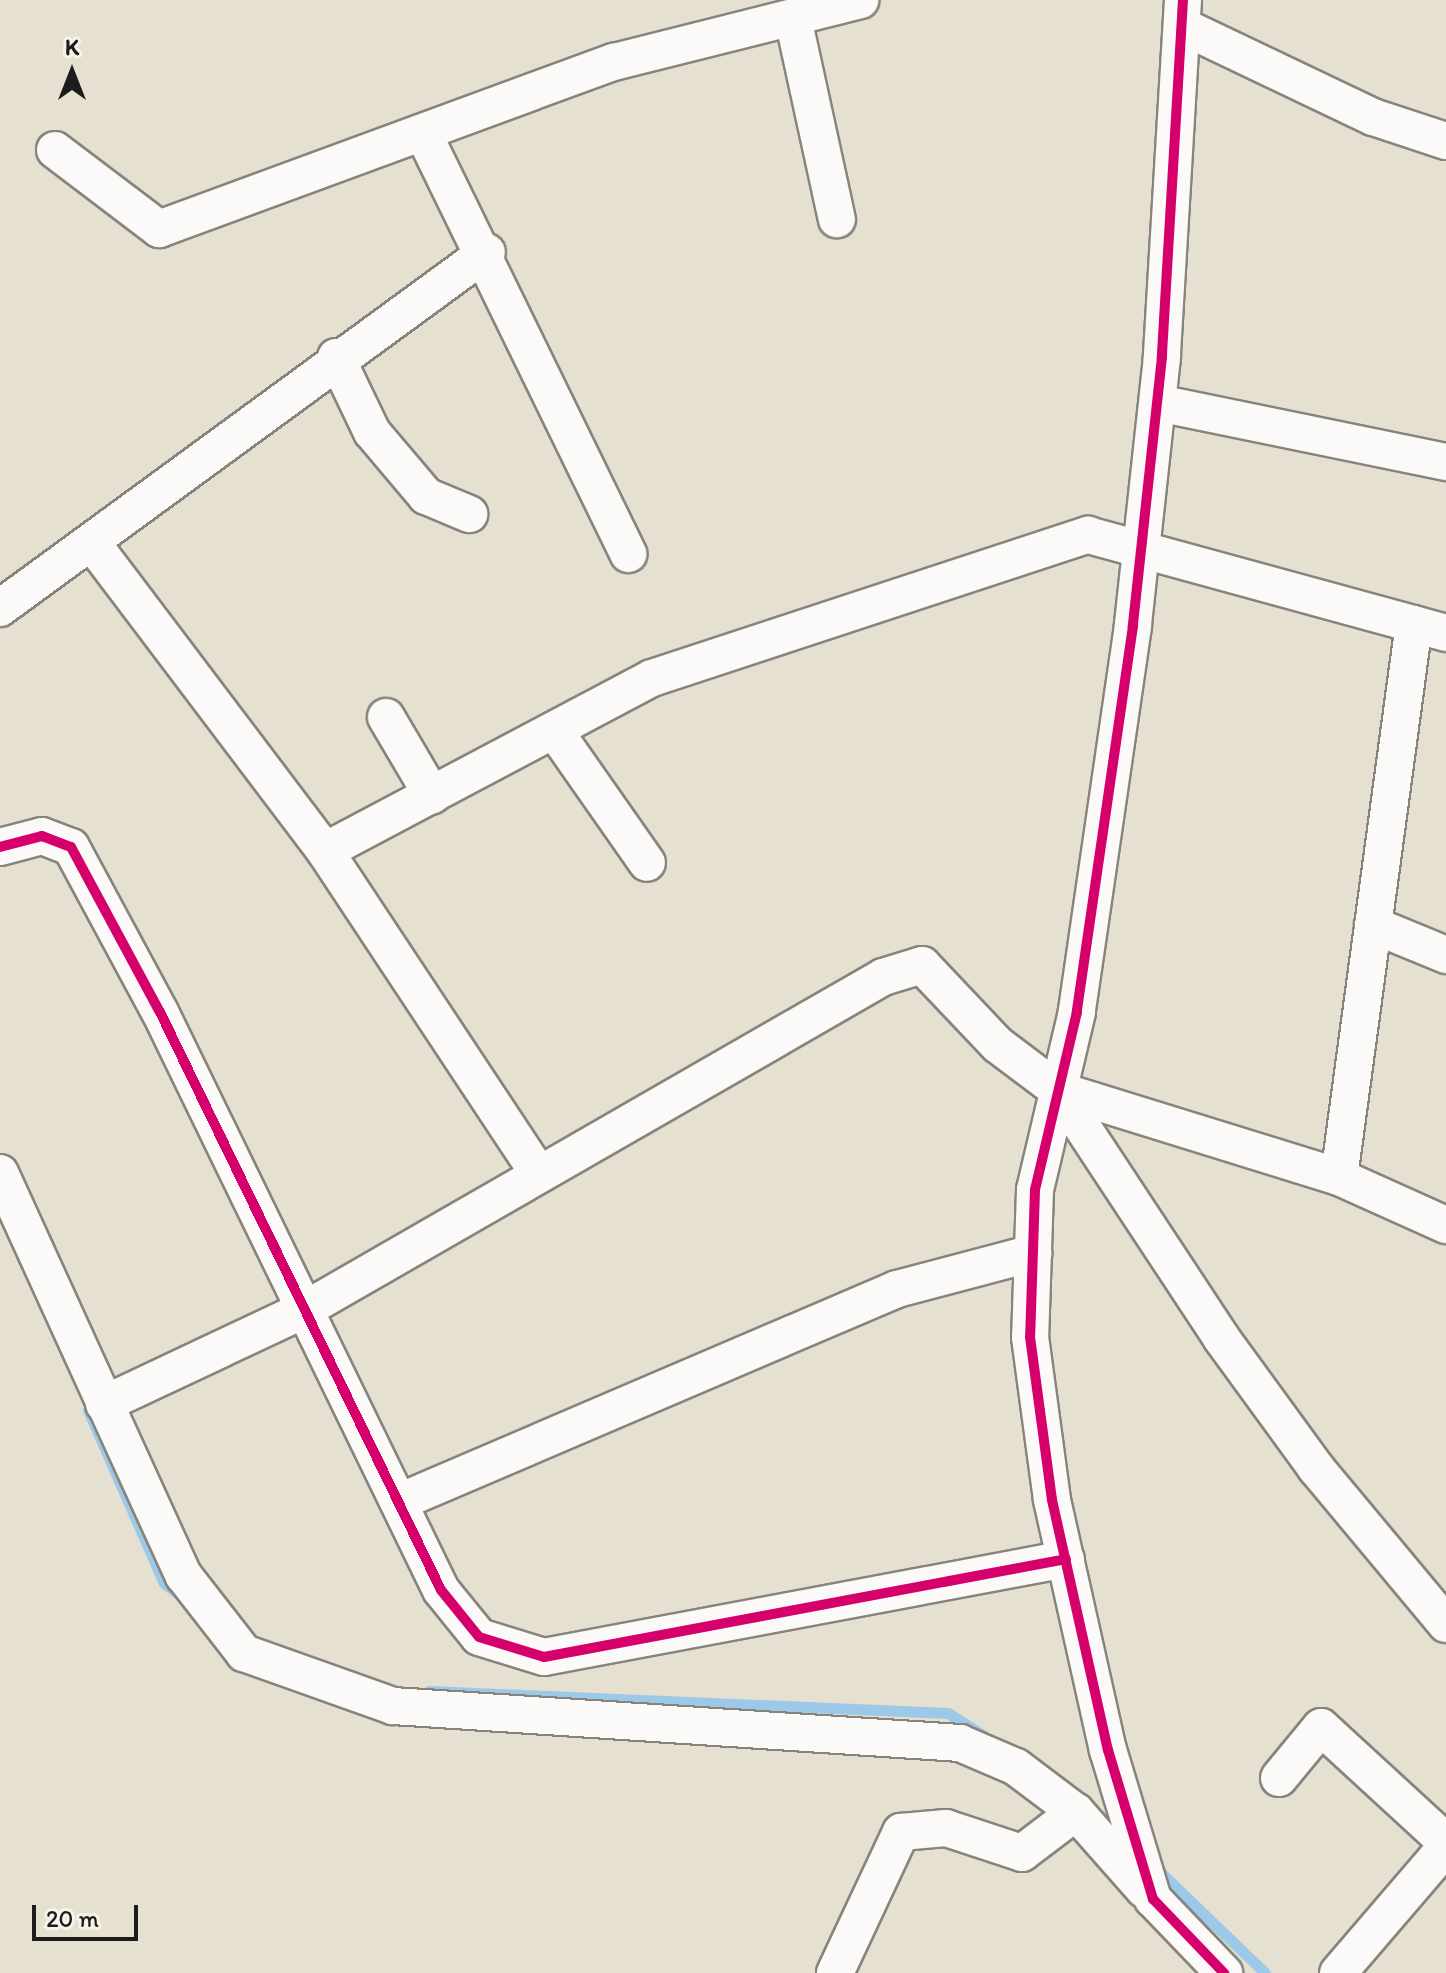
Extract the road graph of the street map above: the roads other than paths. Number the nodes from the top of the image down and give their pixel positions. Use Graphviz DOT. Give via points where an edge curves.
graph roads {
  1 [pos="860,0"];
  2 [pos="1182,13"];
  3 [pos="793,18"];
  4 [pos="425,137"];
  5 [pos="1446,141"];
  6 [pos="55,150"];
  7 [pos="837,219"];
  8 [pos="487,252"];
  9 [pos="336,357"];
  10 [pos="1158,403"];
  11 [pos="1446,462"];
  12 [pos="469,514"];
  13 [pos="92,543"];
  14 [pos="1141,547"];
  15 [pos="628,554"];
  16 [pos="0,608"];
  17 [pos="1430,629"];
  18 [pos="386,717"];
  19 [pos="554,730"];
  20 [pos="432,795"];
  21 [pos="0,847"];
  22 [pos="325,851"];
  23 [pos="647,863"];
  24 [pos="1373,925"];
  25 [pos="1446,955"];
  26 [pos="1058,1090"];
  27 [pos="0,1173"];
  28 [pos="539,1174"];
  29 [pos="1339,1177"];
  30 [pos="1446,1225"];
  31 [pos="1033,1253"];
  32 [pos="304,1310"];
  33 [pos="104,1404"];
  34 [pos="399,1502"];
  35 [pos="1066,1559"];
  36 [pos="1446,1624"];
  37 [pos="1279,1778"];
  38 [pos="1076,1812"];
  39 [pos="1446,1844"];
  40 [pos="1153,1899"];
  41 [pos="827,1972"];
  42 [pos="1224,1973"];
  43 [pos="1338,1973"];
  1 -- 3 [label="street"];
  2 -- 5 [label="street" via="1373,117"];
  2 -- 10 [label="street"];
  3 -- 4 [label="street" via="614,62"];
  3 -- 7 [label="street"];
  4 -- 6 [label="street" via="159,229"];
  4 -- 8 [label="street"];
  8 -- 9 [label="street"];
  8 -- 15 [label="street"];
  9 -- 12 [label="street" via="372,432 426,496"];
  9 -- 13 [label="street"];
  10 -- 11 [label="street"];
  10 -- 14 [label="street"];
  13 -- 16 [label="street"];
  13 -- 22 [label="street"];
  14 -- 17 [label="street"];
  14 -- 19 [label="street" via="1088,535 652,678"];
  14 -- 26 [label="street" via="1077,1012"];
  17 -- 24 [label="street"];
  18 -- 20 [label="street"];
  19 -- 20 [label="street"];
  19 -- 23 [label="street"];
  20 -- 22 [label="street"];
  21 -- 32 [label="street" via="42,836 71,847"];
  22 -- 28 [label="street"];
  24 -- 25 [label="street"];
  24 -- 29 [label="street"];
  26 -- 28 [label="street" via="998,1045 922,965 883,977"];
  26 -- 29 [label="street"];
  26 -- 31 [label="street" via="1035,1190"];
  26 -- 36 [label="street" via="1231,1352"];
  27 -- 33 [label="street"];
  28 -- 32 [label="street"];
  29 -- 30 [label="street"];
  31 -- 34 [label="street" via="897,1289"];
  31 -- 35 [label="street" via="1030,1337"];
  32 -- 33 [label="street"];
  32 -- 34 [label="street"];
  33 -- 38 [label="street" via="184,1576 244,1653 393,1706 960,1743 1016,1767"];
  34 -- 35 [label="street" via="441,1590 479,1637 544,1657"];
  35 -- 40 [label="street" via="1108,1750"];
  37 -- 39 [label="street" via="1321,1727"];
  38 -- 40 [label="street"];
  38 -- 41 [label="street" via="1022,1853 946,1828 901,1832"];
  39 -- 43 [label="street"];
  40 -- 42 [label="street"];
}
